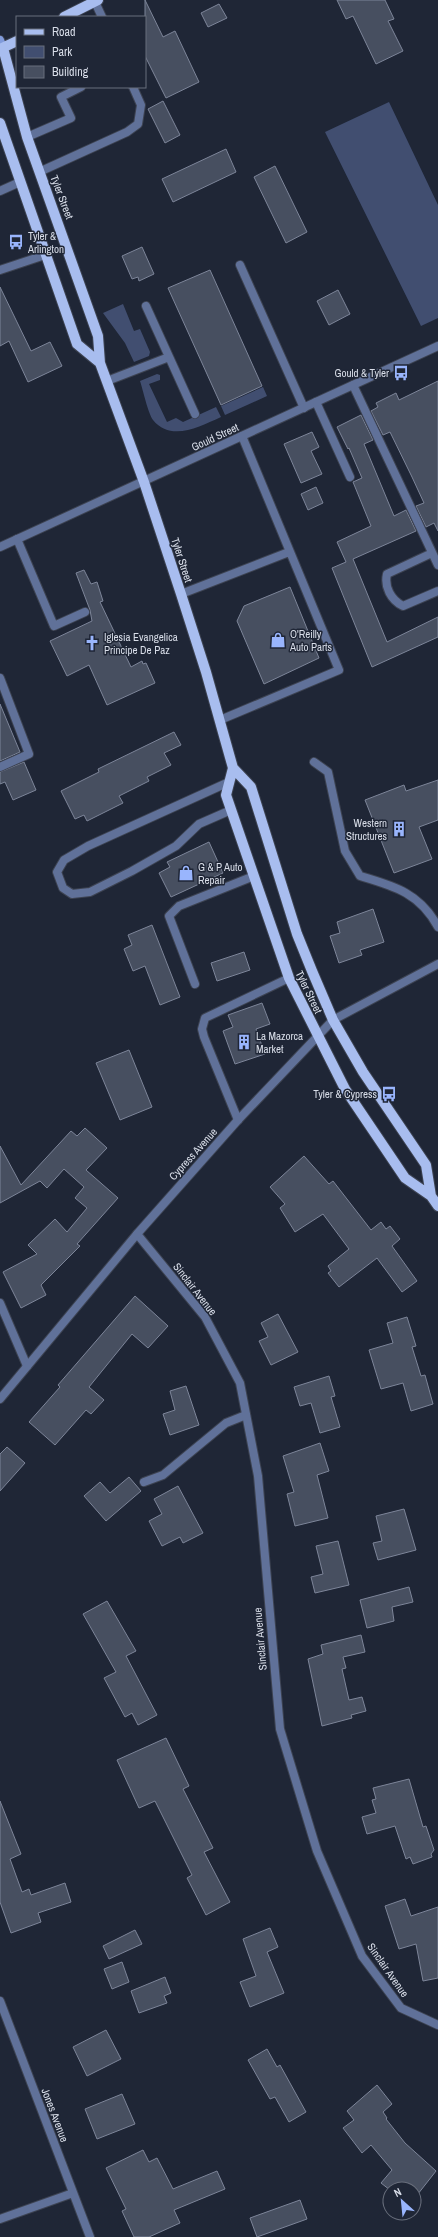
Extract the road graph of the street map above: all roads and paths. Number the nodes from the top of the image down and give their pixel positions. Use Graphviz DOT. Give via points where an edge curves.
graph roads {
  1 [pos="97,1"];
  2 [pos="70,16"];
  3 [pos="102,16"];
  4 [pos="16,41"];
  5 [pos="1,46"];
  6 [pos="79,88"];
  7 [pos="133,88"];
  8 [pos="0,125"];
  9 [pos="28,137"];
  10 [pos="39,172"];
  11 [pos="20,182"];
  12 [pos="0,191"];
  13 [pos="45,255"];
  14 [pos="240,265"];
  15 [pos="0,270"];
  16 [pos="146,306"];
  17 [pos="438,346"];
  18 [pos="169,357"];
  19 [pos="100,363"];
  20 [pos="107,382"];
  21 [pos="353,385"];
  22 [pos="316,402"];
  23 [pos="304,408"];
  24 [pos="195,414"];
  25 [pos="242,436"];
  26 [pos="350,477"];
  27 [pos="144,482"];
  28 [pos="17,539"];
  29 [pos="0,547"];
  30 [pos="290,552"];
  31 [pos="432,553"];
  32 [pos="438,565"];
  33 [pos="438,591"];
  34 [pos="181,594"];
  35 [pos="85,612"];
  36 [pos="0,678"];
  37 [pos="220,720"];
  38 [pos="314,762"];
  39 [pos="0,767"];
  40 [pos="233,768"];
  41 [pos="229,782"];
  42 [pos="231,810"];
  43 [pos="254,876"];
  44 [pos="438,927"];
  45 [pos="438,964"];
  46 [pos="289,978"];
  47 [pos="194,984"];
  48 [pos="333,1020"];
  49 [pos="318,1037"];
  50 [pos="238,1120"];
  51 [pos="431,1196"];
  52 [pos="438,1206"];
  53 [pos="137,1234"];
  54 [pos="0,1303"];
  55 [pos="27,1366"];
  56 [pos="0,1399"];
  57 [pos="246,1415"];
  58 [pos="144,1482"];
  59 [pos="0,2001"];
  60 [pos="438,2025"];
  61 [pos="73,2193"];
  62 [pos="0,2219"];
  63 [pos="90,2237"];
  1 -- 2 [label="main road"];
  1 -- 3 [label="street"];
  4 -- 5 [label="main road"];
  5 -- 9 [label="main road, Tyler Street"];
  6 -- 9 [label="street" via="61,97 71,118"];
  7 -- 10 [label="street" via="141,105 138,124 127,132"];
  8 -- 11 [label="main road"];
  9 -- 10 [label="main road, Tyler Street"];
  10 -- 19 [label="main road, Tyler Street" via="98,336"];
  11 -- 12 [label="street"];
  11 -- 13 [label="main road"];
  13 -- 15 [label="street"];
  13 -- 19 [label="main road" via="77,344"];
  14 -- 23 [label="street"];
  16 -- 18 [label="street"];
  17 -- 21 [label="street, Gould Street"];
  18 -- 20 [label="street"];
  18 -- 24 [label="street"];
  19 -- 20 [label="main road, Tyler Street"];
  20 -- 27 [label="main road, Tyler Street"];
  21 -- 22 [label="street, Gould Street"];
  21 -- 31 [label="street"];
  22 -- 23 [label="street, Gould Street"];
  22 -- 26 [label="street"];
  23 -- 25 [label="street, Gould Street"];
  25 -- 27 [label="street, Gould Street"];
  25 -- 30 [label="street"];
  27 -- 28 [label="street, Gould Street"];
  27 -- 34 [label="main road, Tyler Street"];
  28 -- 29 [label="street, Gould Street"];
  28 -- 35 [label="street" via="54,626"];
  30 -- 34 [label="street"];
  30 -- 37 [label="street" via="339,670"];
  31 -- 32 [label="street"];
  31 -- 33 [label="street" via="387,574 385,582 394,602 403,606"];
  34 -- 37 [label="main road, Tyler Street"];
  36 -- 39 [label="street" via="29,754"];
  37 -- 40 [label="main road, Tyler Street"];
  38 -- 44 [label="street" via="328,772 345,851 360,876 398,887 416,900"];
  40 -- 41 [label="main road, Tyler Street"];
  40 -- 48 [label="main road, Tyler Street" via="251,787 297,934"];
  41 -- 42 [label="main road, Tyler Street" via="226,795"];
  41 -- 42 [label="street" via="88,846 64,860 57,872 63,888 72,894 90,892 176,846 199,824"];
  42 -- 43 [label="main road, Tyler Street"];
  43 -- 46 [label="main road, Tyler Street"];
  43 -- 47 [label="street" via="179,906 169,916"];
  45 -- 48 [label="street, Cypress Avenue"];
  46 -- 49 [label="main road, Tyler Street"];
  46 -- 50 [label="street" via="205,1018 203,1023 204,1037"];
  48 -- 49 [label="street, Cypress Avenue"];
  48 -- 51 [label="main road, Tyler Street" via="363,1072 426,1165"];
  49 -- 50 [label="street, Cypress Avenue"];
  49 -- 51 [label="main road, Tyler Street" via="345,1089 405,1178"];
  50 -- 53 [label="street, Cypress Avenue"];
  51 -- 52 [label="main road, Tyler Street"];
  53 -- 55 [label="street, Cypress Avenue"];
  53 -- 57 [label="street, Sinclair Avenue" via="205,1317 240,1383"];
  54 -- 55 [label="street"];
  55 -- 56 [label="street, Cypress Avenue"];
  57 -- 58 [label="street" via="226,1423 163,1475"];
  57 -- 60 [label="street, Sinclair Avenue" via="258,1476 280,1729 315,1843 362,1956 401,2008"];
  59 -- 61 [label="street, Jones Avenue"];
  61 -- 62 [label="street"];
  61 -- 63 [label="street, Jones Avenue"];
}
